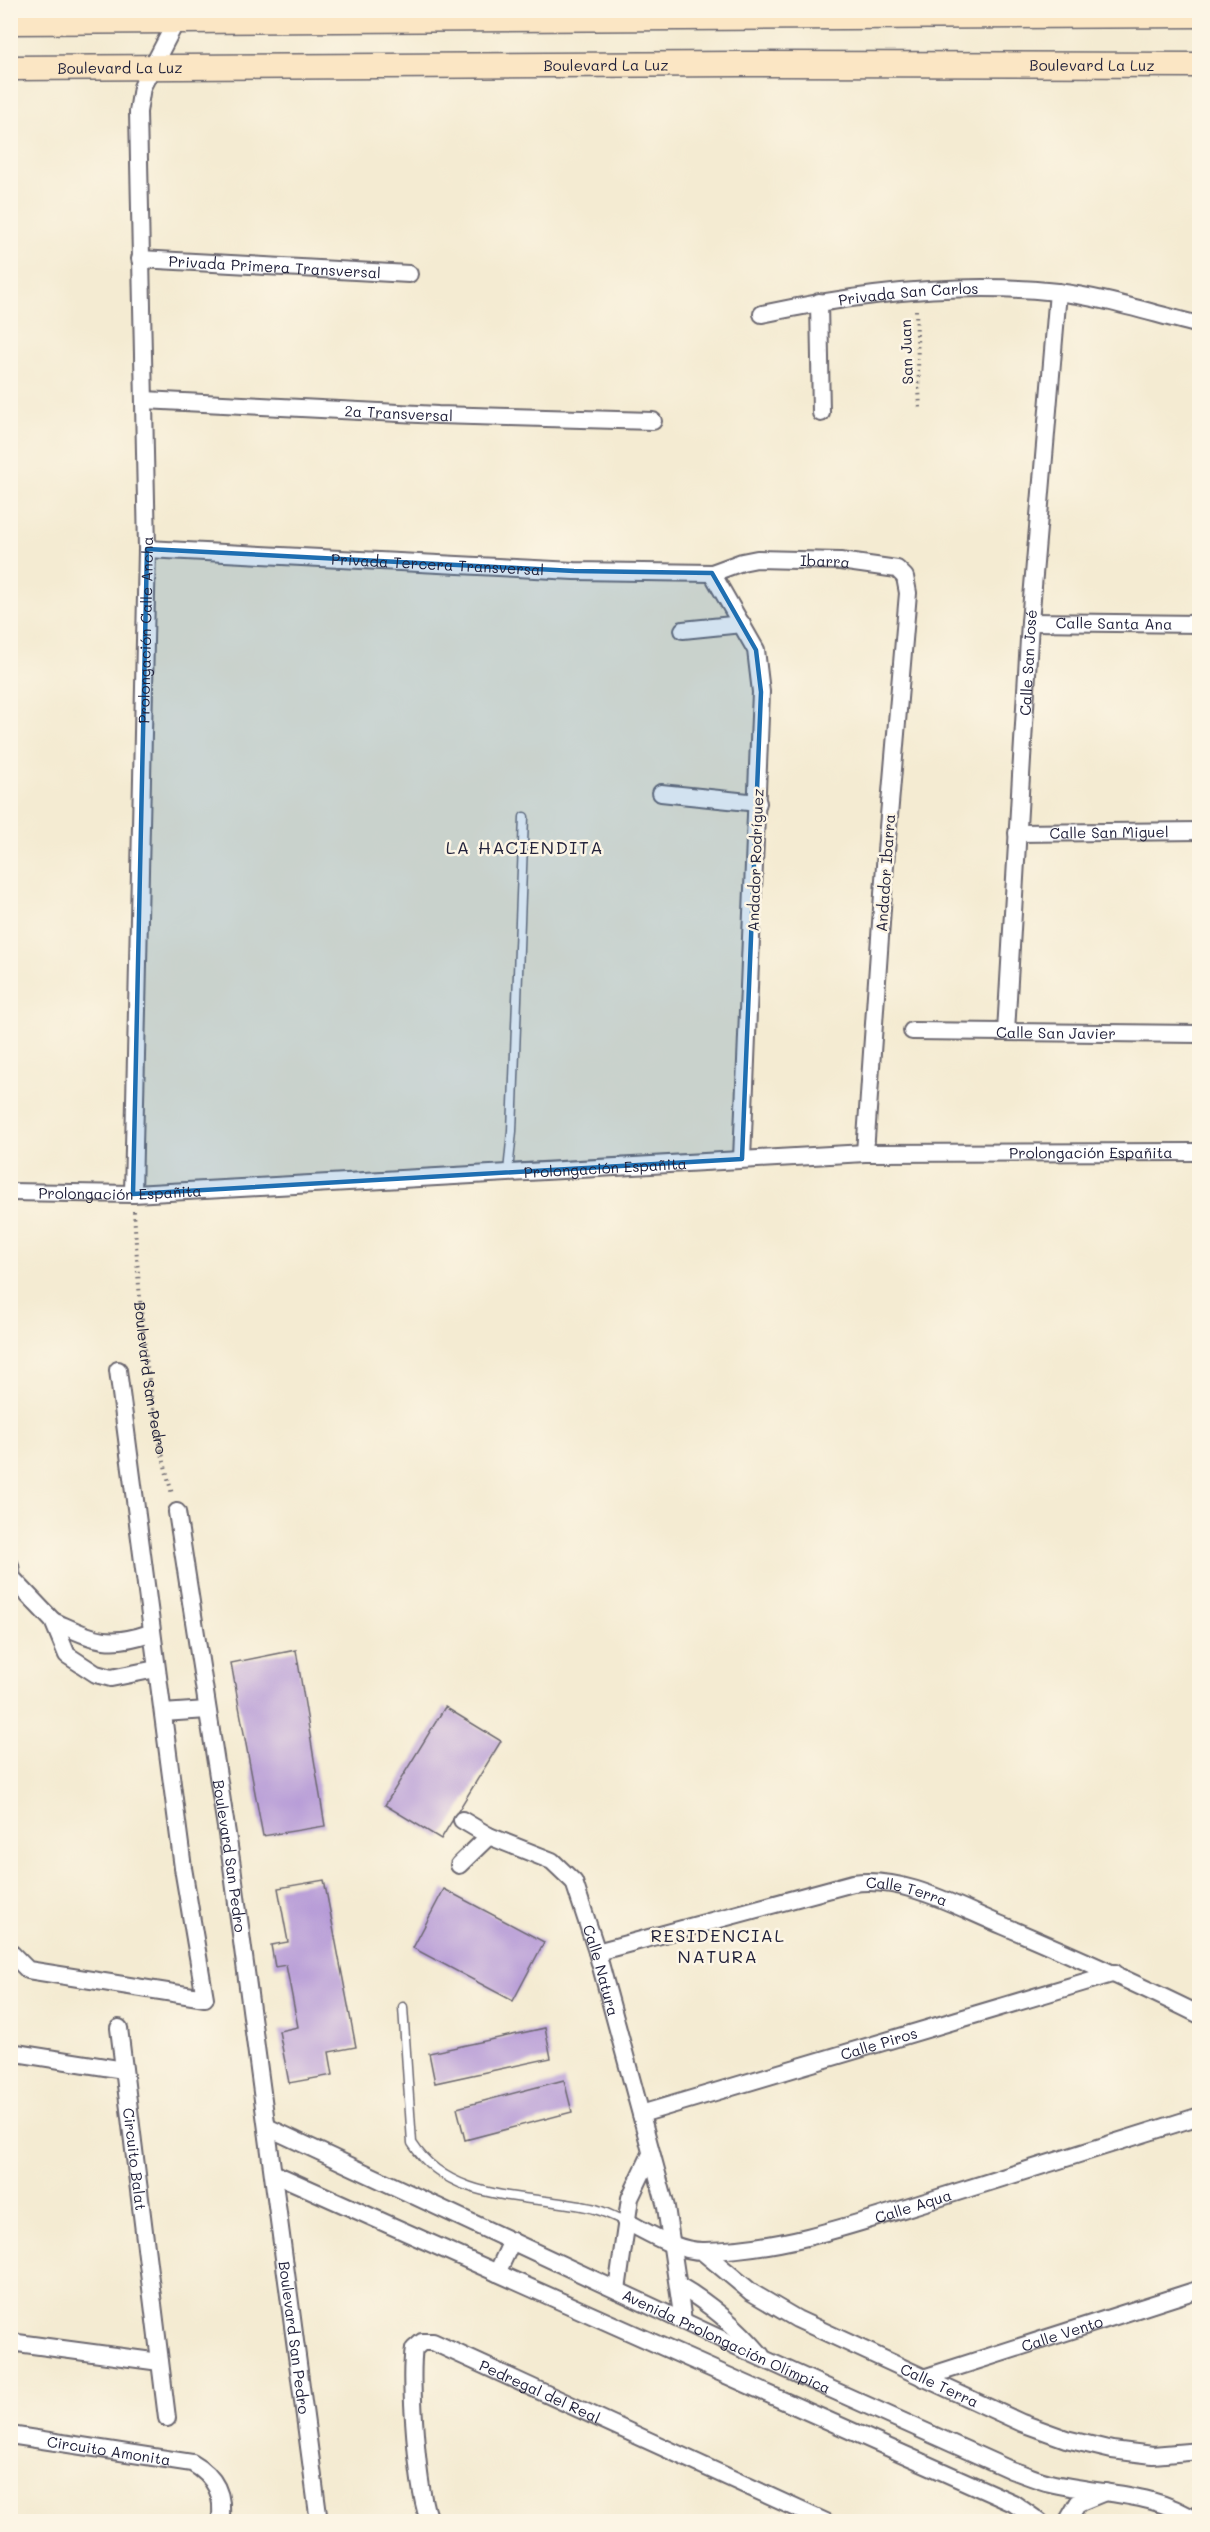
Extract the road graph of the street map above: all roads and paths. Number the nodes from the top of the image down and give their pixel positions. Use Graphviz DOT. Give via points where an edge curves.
graph roads {
  1 [pos="1155,12"];
  2 [pos="613,14"];
  3 [pos="664,14"];
  4 [pos="1200,15"];
  5 [pos="179,16"];
  6 [pos="10,22"];
  7 [pos="1200,65"];
  8 [pos="151,67"];
  9 [pos="10,68"];
  10 [pos="140,259"];
  11 [pos="409,274"];
  12 [pos="1058,292"];
  13 [pos="915,293"];
  14 [pos="819,302"];
  15 [pos="762,314"];
  16 [pos="1200,325"];
  17 [pos="144,400"];
  18 [pos="920,411"];
  19 [pos="821,413"];
  20 [pos="653,422"];
  21 [pos="147,549"];
  22 [pos="719,570"];
  23 [pos="908,593"];
  24 [pos="1030,622"];
  25 [pos="742,624"];
  26 [pos="1200,624"];
  27 [pos="683,630"];
  28 [pos="661,793"];
  29 [pos="758,802"];
  30 [pos="524,817"];
  31 [pos="1200,831"];
  32 [pos="1017,833"];
  33 [pos="912,1031"];
  34 [pos="1006,1032"];
  35 [pos="1200,1034"];
  36 [pos="1200,1152"];
  37 [pos="865,1153"];
  38 [pos="742,1159"];
  39 [pos="508,1172"];
  40 [pos="10,1192"];
  41 [pos="133,1194"];
  42 [pos="118,1370"];
  43 [pos="177,1512"];
  44 [pos="11,1574"];
  45 [pos="52,1621"];
  46 [pos="150,1633"];
  47 [pos="156,1669"];
  48 [pos="207,1710"];
  49 [pos="163,1713"];
  50 [pos="462,1820"];
  51 [pos="489,1836"];
  52 [pos="459,1865"];
  53 [pos="597,1952"];
  54 [pos="10,1953"];
  55 [pos="1115,1973"];
  56 [pos="402,2007"];
  57 [pos="1200,2015"];
  58 [pos="119,2028"];
  59 [pos="10,2052"];
  60 [pos="124,2070"];
  61 [pos="641,2114"];
  62 [pos="1200,2116"];
  63 [pos="267,2127"];
  64 [pos="650,2156"];
  65 [pos="273,2173"];
  66 [pos="625,2221"];
  67 [pos="512,2241"];
  68 [pos="672,2244"];
  69 [pos="703,2252"];
  70 [pos="497,2273"];
  71 [pos="678,2285"];
  72 [pos="1200,2289"];
  73 [pos="617,2290"];
  74 [pos="683,2320"];
  75 [pos="11,2341"];
  76 [pos="766,2360"];
  77 [pos="160,2361"];
  78 [pos="923,2378"];
  79 [pos="167,2418"];
  80 [pos="10,2435"];
  81 [pos="1200,2451"];
  82 [pos="1108,2491"];
  83 [pos="220,2522"];
  84 [pos="320,2522"];
  85 [pos="430,2522"];
  86 [pos="826,2522"];
  87 [pos="1040,2522"];
  88 [pos="1067,2522"];
  89 [pos="1198,2522"];
  1 -- 3 [label="main road"];
  1 -- 4 [label="main road"];
  2 -- 3 [label="main road"];
  2 -- 5 [label="main road"];
  5 -- 6 [label="main road"];
  5 -- 8 [label="street, Prolongación Calle Ancha"];
  7 -- 8 [label="main road, Boulevard La Luz"];
  8 -- 9 [label="main road, Boulevard La Luz"];
  8 -- 10 [label="street, Prolongación Calle Ancha" via="142,87 138,112"];
  10 -- 11 [label="street, Privada Primera Transversal"];
  10 -- 17 [label="street, Prolongación Calle Ancha"];
  12 -- 13 [label="street, Privada San Carlos" via="956,289"];
  12 -- 16 [label="street, Privada San Carlos"];
  12 -- 24 [label="street, Calle San José"];
  13 -- 14 [label="street, Privada San Carlos"];
  13 -- 18 [label="path, San Juan"];
  14 -- 15 [label="street, Privada San Carlos"];
  14 -- 19 [label="street"];
  17 -- 20 [label="street, 2a Transversal"];
  17 -- 21 [label="street, Prolongación Calle Ancha"];
  21 -- 22 [label="street, Privada Tercera Transversal" via="574,572"];
  21 -- 41 [label="street, Prolongación Calle Ancha"];
  22 -- 23 [label="street, Ibarra" via="757,560 886,566 905,577"];
  22 -- 25 [label="street, Andador Rodríguez"];
  23 -- 37 [label="street, Andador Ibarra"];
  24 -- 26 [label="street, Calle Santa Ana"];
  24 -- 32 [label="street, Calle San José"];
  25 -- 27 [label="street"];
  25 -- 29 [label="street, Andador Rodríguez" via="756,650 759,666"];
  28 -- 29 [label="street"];
  29 -- 38 [label="street, Andador Rodríguez"];
  30 -- 39 [label="lane"];
  31 -- 32 [label="street, Calle San Miguel"];
  32 -- 34 [label="street, Calle San José"];
  33 -- 34 [label="street, Calle San Javier"];
  34 -- 35 [label="street, Calle San Javier"];
  36 -- 37 [label="street, Prolongación Españita"];
  37 -- 38 [label="street, Prolongación Españita"];
  38 -- 39 [label="street, Prolongación Españita"];
  39 -- 41 [label="street, Prolongación Españita"];
  40 -- 41 [label="street, Prolongación Españita"];
  41 -- 43 [label="path, Boulevard San Pedro" via="150,1404"];
  42 -- 46 [label="street"];
  43 -- 48 [label="street, Boulevard San Pedro"];
  44 -- 45 [label="street"];
  45 -- 46 [label="street" via="98,1641 124,1642"];
  45 -- 47 [label="street" via="67,1655 96,1674 111,1678"];
  46 -- 47 [label="street"];
  47 -- 49 [label="street"];
  48 -- 49 [label="street"];
  48 -- 63 [label="street, Boulevard San Pedro"];
  49 -- 54 [label="street" via="205,1998 28,1970"];
  50 -- 51 [label="street, Calle Natura"];
  51 -- 52 [label="street"];
  51 -- 53 [label="street, Calle Natura" via="552,1861 565,1871 574,1882"];
  53 -- 55 [label="street, Calle Terra" via="853,1882 874,1880 923,1892"];
  53 -- 61 [label="street, Calle Natura"];
  55 -- 57 [label="street, Calle Terra"];
  55 -- 61 [label="street, Calle Piros"];
  56 -- 66 [label="lane" via="412,2143 423,2160 476,2189 512,2198 593,2208"];
  58 -- 60 [label="street, Circuito Balat"];
  59 -- 60 [label="street"];
  60 -- 77 [label="street, Circuito Balat"];
  61 -- 64 [label="street, Calle Natura"];
  62 -- 69 [label="street, Calle Aqua" via="819,2234"];
  63 -- 65 [label="street, Boulevard San Pedro"];
  63 -- 67 [label="street, Avenida Prolongación Olímpica"];
  64 -- 66 [label="street" via="638,2176"];
  64 -- 68 [label="street, Calle Natura" via="666,2207"];
  65 -- 70 [label="street, Avenida Prolongación Olímpica"];
  65 -- 84 [label="street, Boulevard San Pedro"];
  66 -- 68 [label="street, Calle Aqua"];
  66 -- 73 [label="street"];
  67 -- 70 [label="street"];
  67 -- 73 [label="street, Avenida Prolongación Olímpica"];
  68 -- 69 [label="street, Calle Aqua"];
  68 -- 71 [label="street, Calle Natura"];
  69 -- 78 [label="street, Calle Terra" via="752,2292 796,2319"];
  70 -- 87 [label="street, Avenida Prolongación Olímpica" via="1013,2503"];
  71 -- 74 [label="street, Calle Natura"];
  71 -- 76 [label="street" via="727,2317"];
  72 -- 78 [label="street, Calle Vento"];
  73 -- 74 [label="street, Avenida Prolongación Olímpica"];
  74 -- 76 [label="street, Avenida Prolongación Olímpica"];
  75 -- 77 [label="street"];
  76 -- 82 [label="street, Avenida Prolongación Olímpica" via="1011,2470 1050,2483"];
  77 -- 79 [label="street, Circuito Balat"];
  78 -- 81 [label="street, Calle Terra" via="1066,2439 1153,2455"];
  80 -- 83 [label="street, Circuito Amonita" via="174,2458 205,2470 218,2490"];
  82 -- 88 [label="street" via="1078,2503"];
  82 -- 89 [label="street, Avenida Prolongación Olímpica" via="1164,2504"];
  85 -- 86 [label="street, Pedregal del Real" via="421,2495 412,2358 414,2349 422,2342 433,2342"];
}
